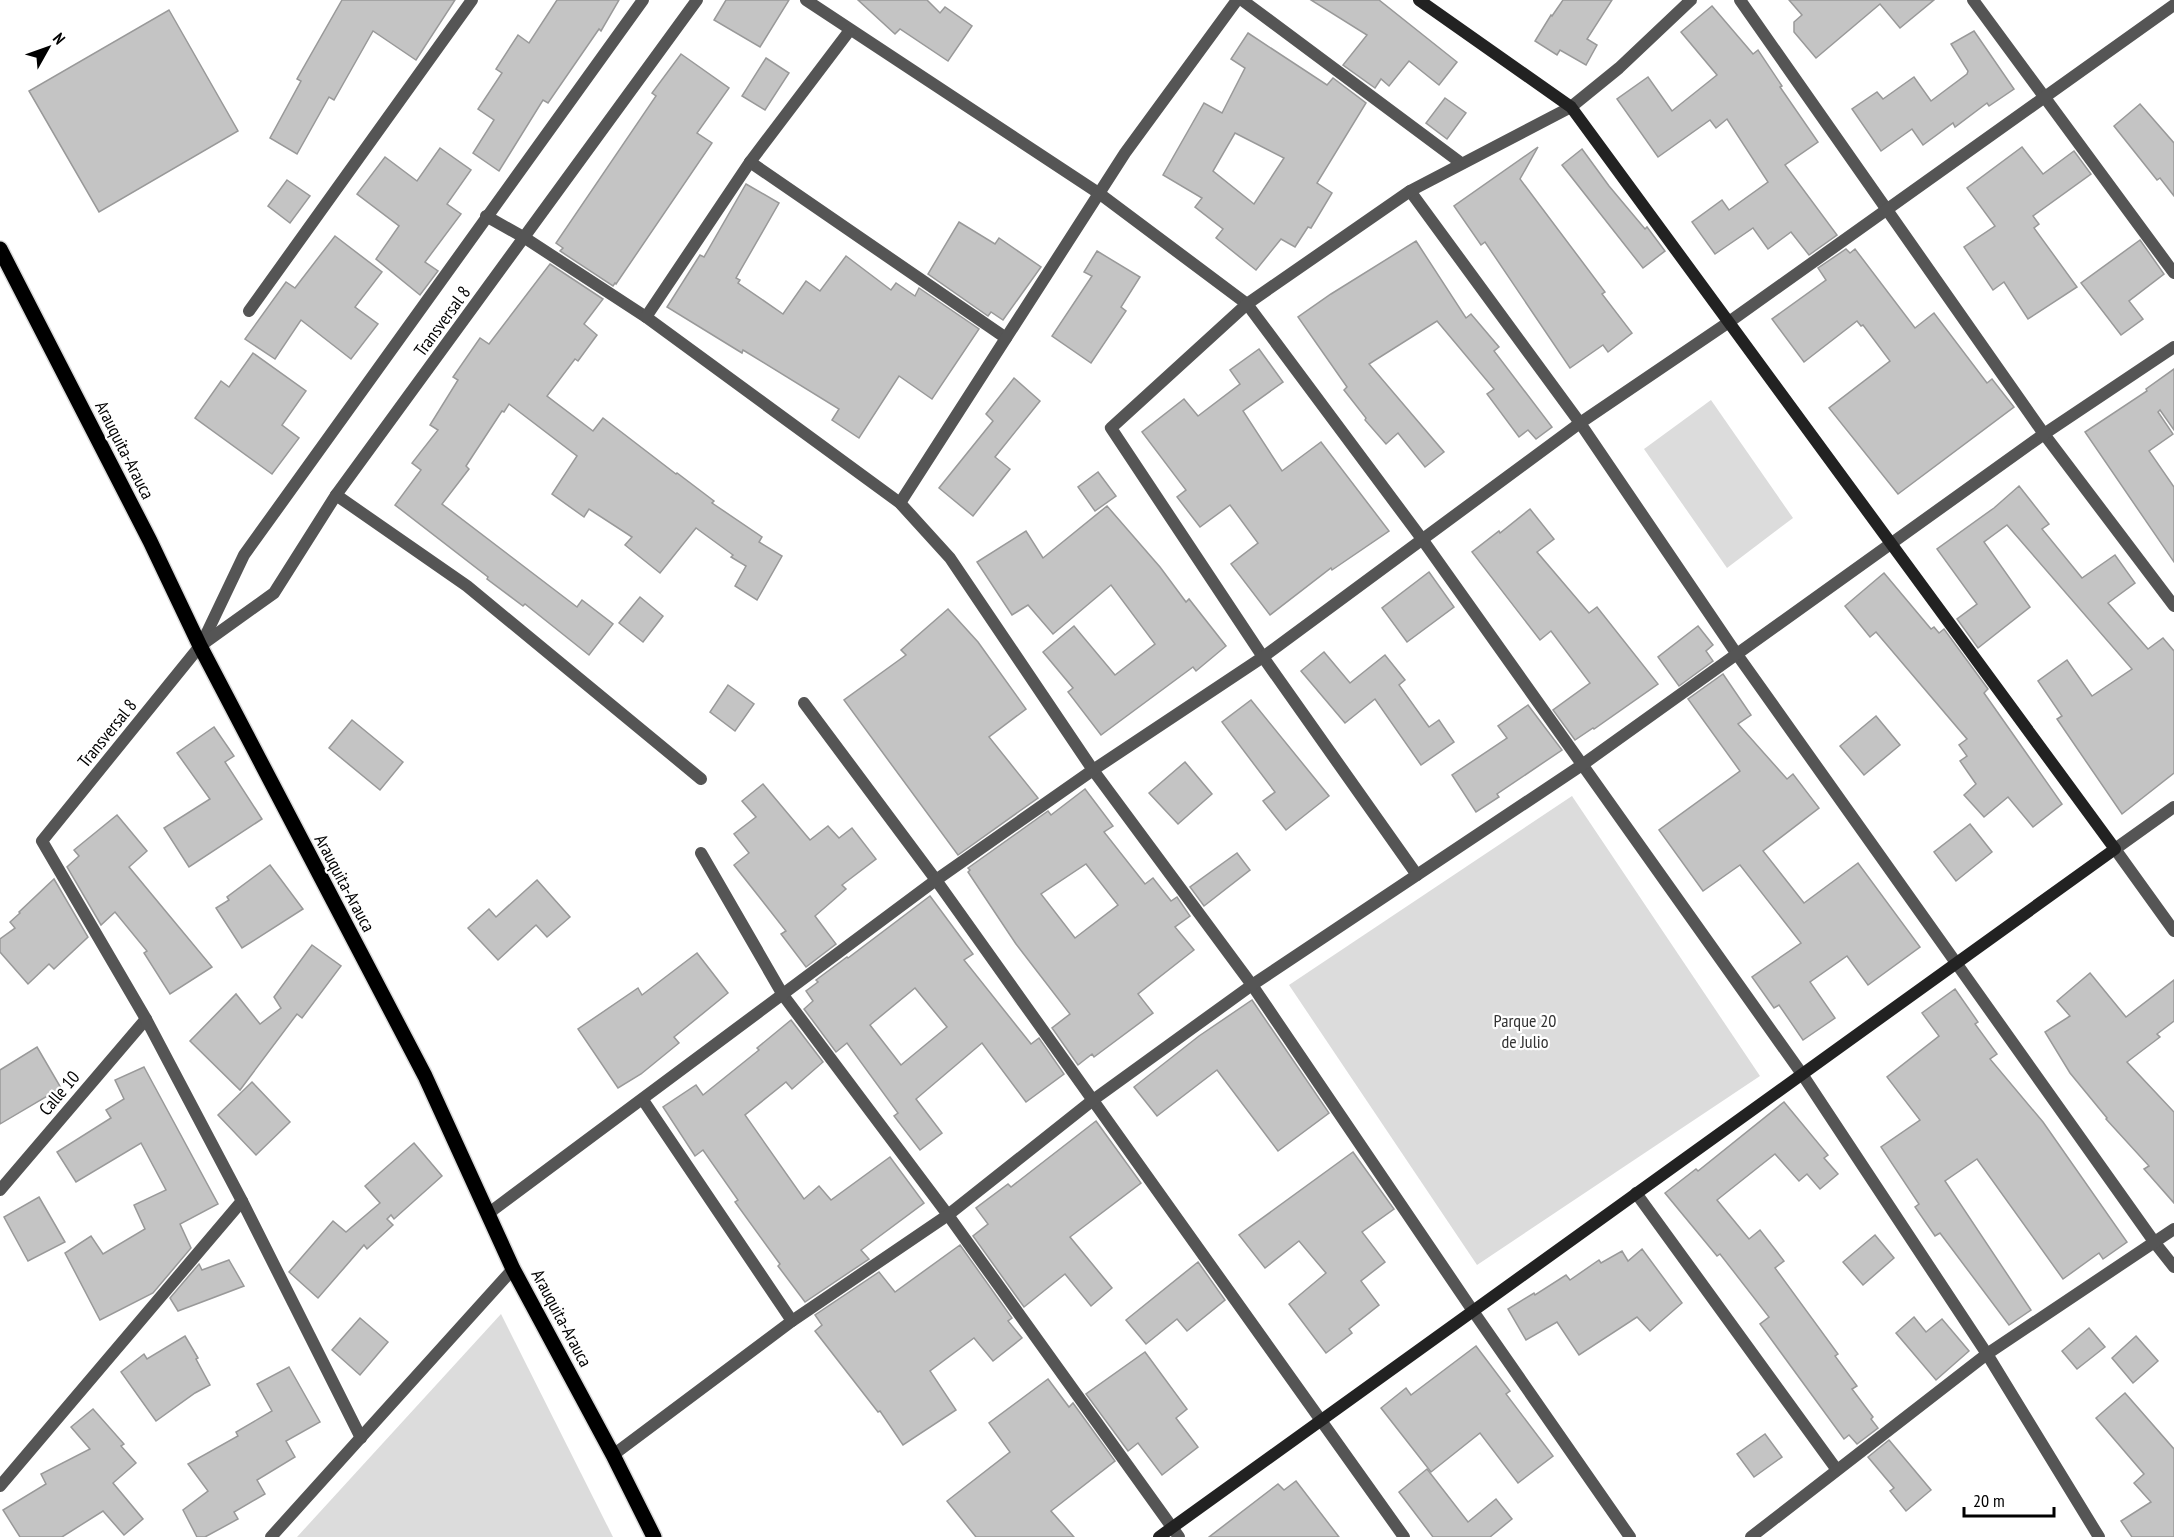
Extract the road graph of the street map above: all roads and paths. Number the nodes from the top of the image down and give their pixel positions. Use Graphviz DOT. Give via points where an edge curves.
graph roads {
  1 [pos="472,0"];
  2 [pos="643,0"];
  3 [pos="697,0"];
  4 [pos="806,0"];
  5 [pos="1239,0"];
  6 [pos="1419,0"];
  7 [pos="1691,0"];
  8 [pos="1740,0"];
  9 [pos="1973,0"];
  10 [pos="2174,5"];
  11 [pos="850,30"];
  12 [pos="2045,98"];
  13 [pos="1571,107"];
  14 [pos="750,162"];
  15 [pos="1461,163"];
  16 [pos="1410,191"];
  17 [pos="1100,194"];
  18 [pos="1888,208"];
  19 [pos="486,216"];
  20 [pos="525,238"];
  21 [pos="0,249"];
  22 [pos="2174,273"];
  23 [pos="1247,304"];
  24 [pos="249,312"];
  25 [pos="646,317"];
  26 [pos="1729,322"];
  27 [pos="1006,338"];
  28 [pos="2174,347"];
  29 [pos="1580,423"];
  30 [pos="2044,434"];
  31 [pos="336,495"];
  32 [pos="900,503"];
  33 [pos="1422,538"];
  34 [pos="1892,544"];
  35 [pos="2174,606"];
  36 [pos="200,646"];
  37 [pos="1736,653"];
  38 [pos="1263,657"];
  39 [pos="804,703"];
  40 [pos="1582,765"];
  41 [pos="1093,770"];
  42 [pos="701,779"];
  43 [pos="2174,807"];
  44 [pos="2115,849"];
  45 [pos="701,853"];
  46 [pos="1417,875"];
  47 [pos="936,880"];
  48 [pos="2174,931"];
  49 [pos="1955,964"];
  50 [pos="1252,985"];
  51 [pos="783,995"];
  52 [pos="146,1019"];
  53 [pos="1802,1074"];
  54 [pos="643,1100"];
  55 [pos="1093,1100"];
  56 [pos="0,1190"];
  57 [pos="1636,1193"];
  58 [pos="242,1201"];
  59 [pos="489,1213"];
  60 [pos="948,1215"];
  61 [pos="2174,1229"];
  62 [pos="2155,1243"];
  63 [pos="2174,1267"];
  64 [pos="513,1269"];
  65 [pos="1473,1311"];
  66 [pos="792,1321"];
  67 [pos="1987,1354"];
  68 [pos="1320,1421"];
  69 [pos="361,1438"];
  70 [pos="613,1455"];
  71 [pos="1837,1470"];
  72 [pos="0,1486"];
  73 [pos="1175,1532"];
  74 [pos="271,1537"];
  75 [pos="654,1537"];
  76 [pos="1159,1537"];
  77 [pos="1404,1537"];
  78 [pos="1630,1537"];
  79 [pos="1751,1537"];
  80 [pos="2099,1537"];
  1 -- 24 [label="street"];
  2 -- 19 [label="street, Transversal 8"];
  3 -- 20 [label="street, Transversal 8"];
  4 -- 11 [label="street"];
  5 -- 15 [label="street"];
  5 -- 17 [label="street" via="1125,153"];
  6 -- 13 [label="street"];
  7 -- 13 [label="street"];
  8 -- 18 [label="street"];
  9 -- 12 [label="street"];
  10 -- 12 [label="street"];
  11 -- 14 [label="street"];
  11 -- 17 [label="street"];
  12 -- 18 [label="street"];
  12 -- 22 [label="street"];
  13 -- 15 [label="street"];
  13 -- 26 [label="street"];
  14 -- 25 [label="street"];
  14 -- 27 [label="street"];
  15 -- 16 [label="street"];
  16 -- 23 [label="street"];
  16 -- 29 [label="street"];
  17 -- 23 [label="street"];
  17 -- 27 [label="street"];
  18 -- 26 [label="street"];
  18 -- 30 [label="street"];
  19 -- 20 [label="street"];
  19 -- 36 [label="street, Transversal 8" via="244,555"];
  20 -- 25 [label="street"];
  20 -- 31 [label="street, Transversal 8"];
  21 -- 36 [label="main road, Arauquita-Arauca"];
  23 -- 33 [label="street"];
  23 -- 38 [label="street" via="1111,428"];
  25 -- 32 [label="street"];
  26 -- 29 [label="street"];
  26 -- 34 [label="street"];
  27 -- 32 [label="street"];
  28 -- 30 [label="street"];
  29 -- 33 [label="street"];
  29 -- 37 [label="street"];
  30 -- 34 [label="street"];
  30 -- 35 [label="street"];
  31 -- 36 [label="street, Transversal 8" via="274,593"];
  31 -- 42 [label="street" via="467,586"];
  32 -- 41 [label="street" via="950,558"];
  33 -- 38 [label="street"];
  33 -- 40 [label="street"];
  34 -- 37 [label="street"];
  34 -- 44 [label="street"];
  36 -- 52 [label="street, Transversal 8" via="42,841"];
  36 -- 59 [label="main road, Arauquita-Arauca" via="425,1076"];
  37 -- 40 [label="street"];
  37 -- 49 [label="street"];
  38 -- 41 [label="street"];
  38 -- 46 [label="street"];
  39 -- 47 [label="street"];
  40 -- 46 [label="street"];
  40 -- 53 [label="street"];
  41 -- 47 [label="street"];
  41 -- 50 [label="street"];
  43 -- 44 [label="street"];
  44 -- 48 [label="street"];
  44 -- 49 [label="street"];
  45 -- 51 [label="street"];
  46 -- 50 [label="street"];
  47 -- 51 [label="street"];
  47 -- 55 [label="street"];
  49 -- 53 [label="street"];
  49 -- 62 [label="street"];
  50 -- 55 [label="street"];
  50 -- 65 [label="street"];
  51 -- 54 [label="street"];
  51 -- 60 [label="street"];
  52 -- 56 [label="street, Calle 10"];
  52 -- 58 [label="street"];
  53 -- 57 [label="street"];
  53 -- 67 [label="street"];
  54 -- 59 [label="street"];
  54 -- 66 [label="street"];
  55 -- 60 [label="street"];
  55 -- 68 [label="street"];
  57 -- 65 [label="street"];
  57 -- 71 [label="street"];
  58 -- 69 [label="street"];
  58 -- 72 [label="street"];
  59 -- 64 [label="main road, Arauquita-Arauca"];
  60 -- 66 [label="street"];
  60 -- 73 [label="street"];
  61 -- 62 [label="street"];
  62 -- 63 [label="street"];
  62 -- 67 [label="street"];
  64 -- 69 [label="street"];
  64 -- 70 [label="main road, Arauquita-Arauca"];
  65 -- 68 [label="street"];
  65 -- 78 [label="street"];
  66 -- 70 [label="street"];
  67 -- 71 [label="street"];
  67 -- 80 [label="street"];
  68 -- 73 [label="street"];
  68 -- 77 [label="street"];
  69 -- 74 [label="street"];
  70 -- 75 [label="main road, Arauquita-Arauca"];
  71 -- 79 [label="street"];
  73 -- 76 [label="street"];
}
